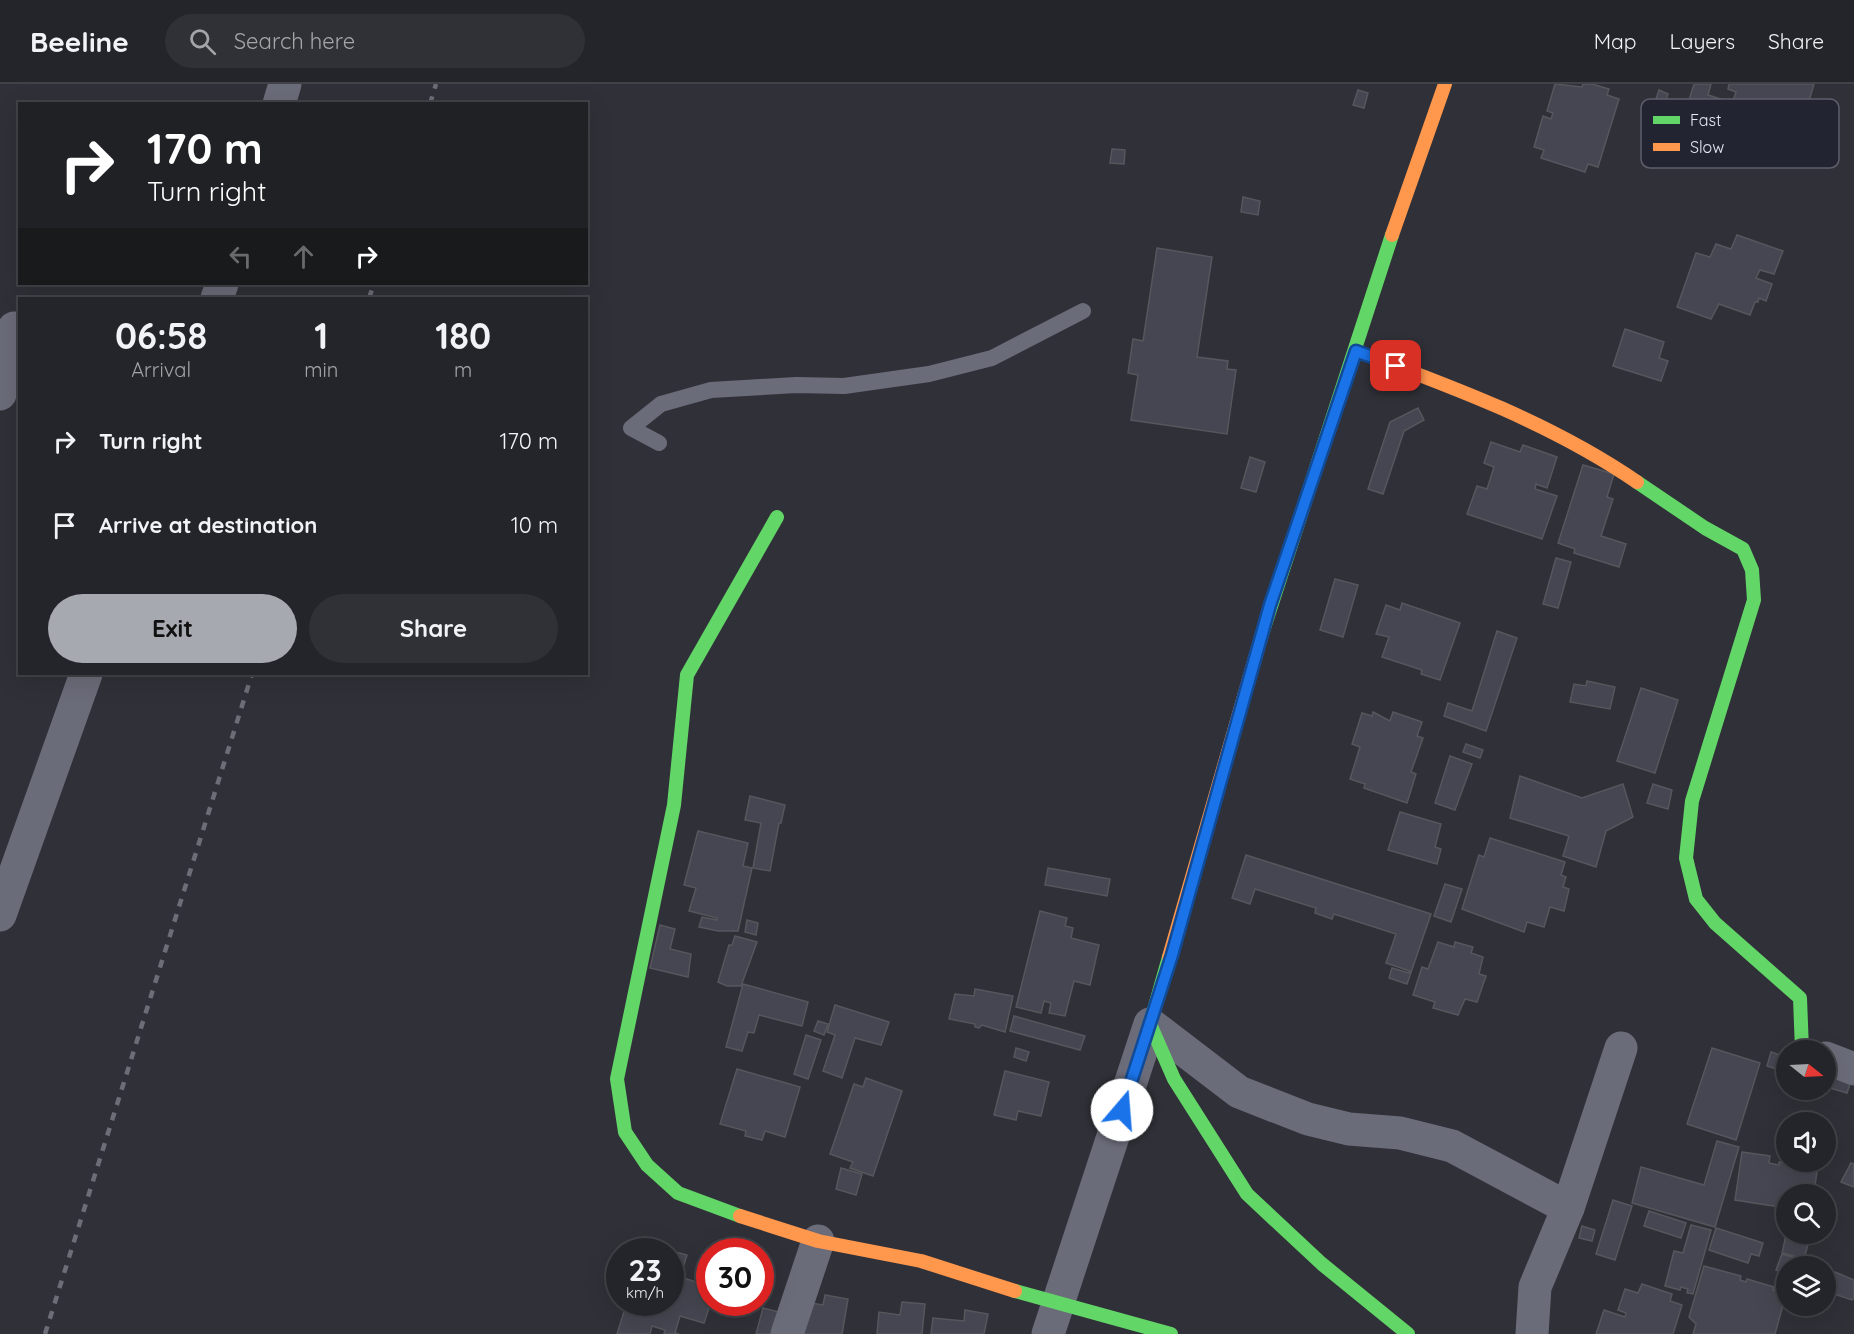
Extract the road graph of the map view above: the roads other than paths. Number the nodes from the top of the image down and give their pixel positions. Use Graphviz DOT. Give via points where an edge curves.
graph roads {
  1 [pos="285,84"];
  2 [pos="1444,84"];
  3 [pos="280,102"];
  4 [pos="1083,311"];
  5 [pos="11,327"];
  6 [pos="1356,351"];
  7 [pos="0,394"];
  8 [pos="659,444"];
  9 [pos="777,517"];
  10 [pos="86,675"];
  11 [pos="0,915"];
  12 [pos="1150,1024"];
  13 [pos="1802,1040"];
  14 [pos="1621,1048"];
  15 [pos="1836,1062"];
  16 [pos="1854,1069"];
  17 [pos="1568,1208"];
  18 [pos="818,1241"];
  19 [pos="1053,1319"];
  20 [pos="787,1334"];
  21 [pos="1171,1334"];
  22 [pos="1408,1334"];
  23 [pos="1532,1334"];
  1 -- 3 [label="street"];
  2 -- 6 [label="street"];
  4 -- 8 [label="lane" via="992,358 929,375 844,386 711,390 660,404 631,428"];
  5 -- 7 [label="street"];
  6 -- 12 [label="street" via="1270,605"];
  6 -- 13 [label="street" via="1478,397 1599,456 1743,549 1752,570 1754,600 1692,801 1686,858 1696,898 1715,923 1800,998"];
  9 -- 18 [label="street" via="687,675 674,805 617,1079 625,1132 647,1165 678,1193"];
  10 -- 11 [label="street"];
  12 -- 17 [label="street" via="1239,1092 1308,1119 1349,1129 1400,1133 1452,1146"];
  12 -- 19 [label="street"];
  12 -- 22 [label="street" via="1174,1079 1247,1194 1322,1264"];
  14 -- 17 [label="street"];
  15 -- 16 [label="street"];
  17 -- 23 [label="street" via="1534,1287"];
  18 -- 19 [label="street" via="921,1261"];
  18 -- 20 [label="street"];
  19 -- 21 [label="street"];
}
